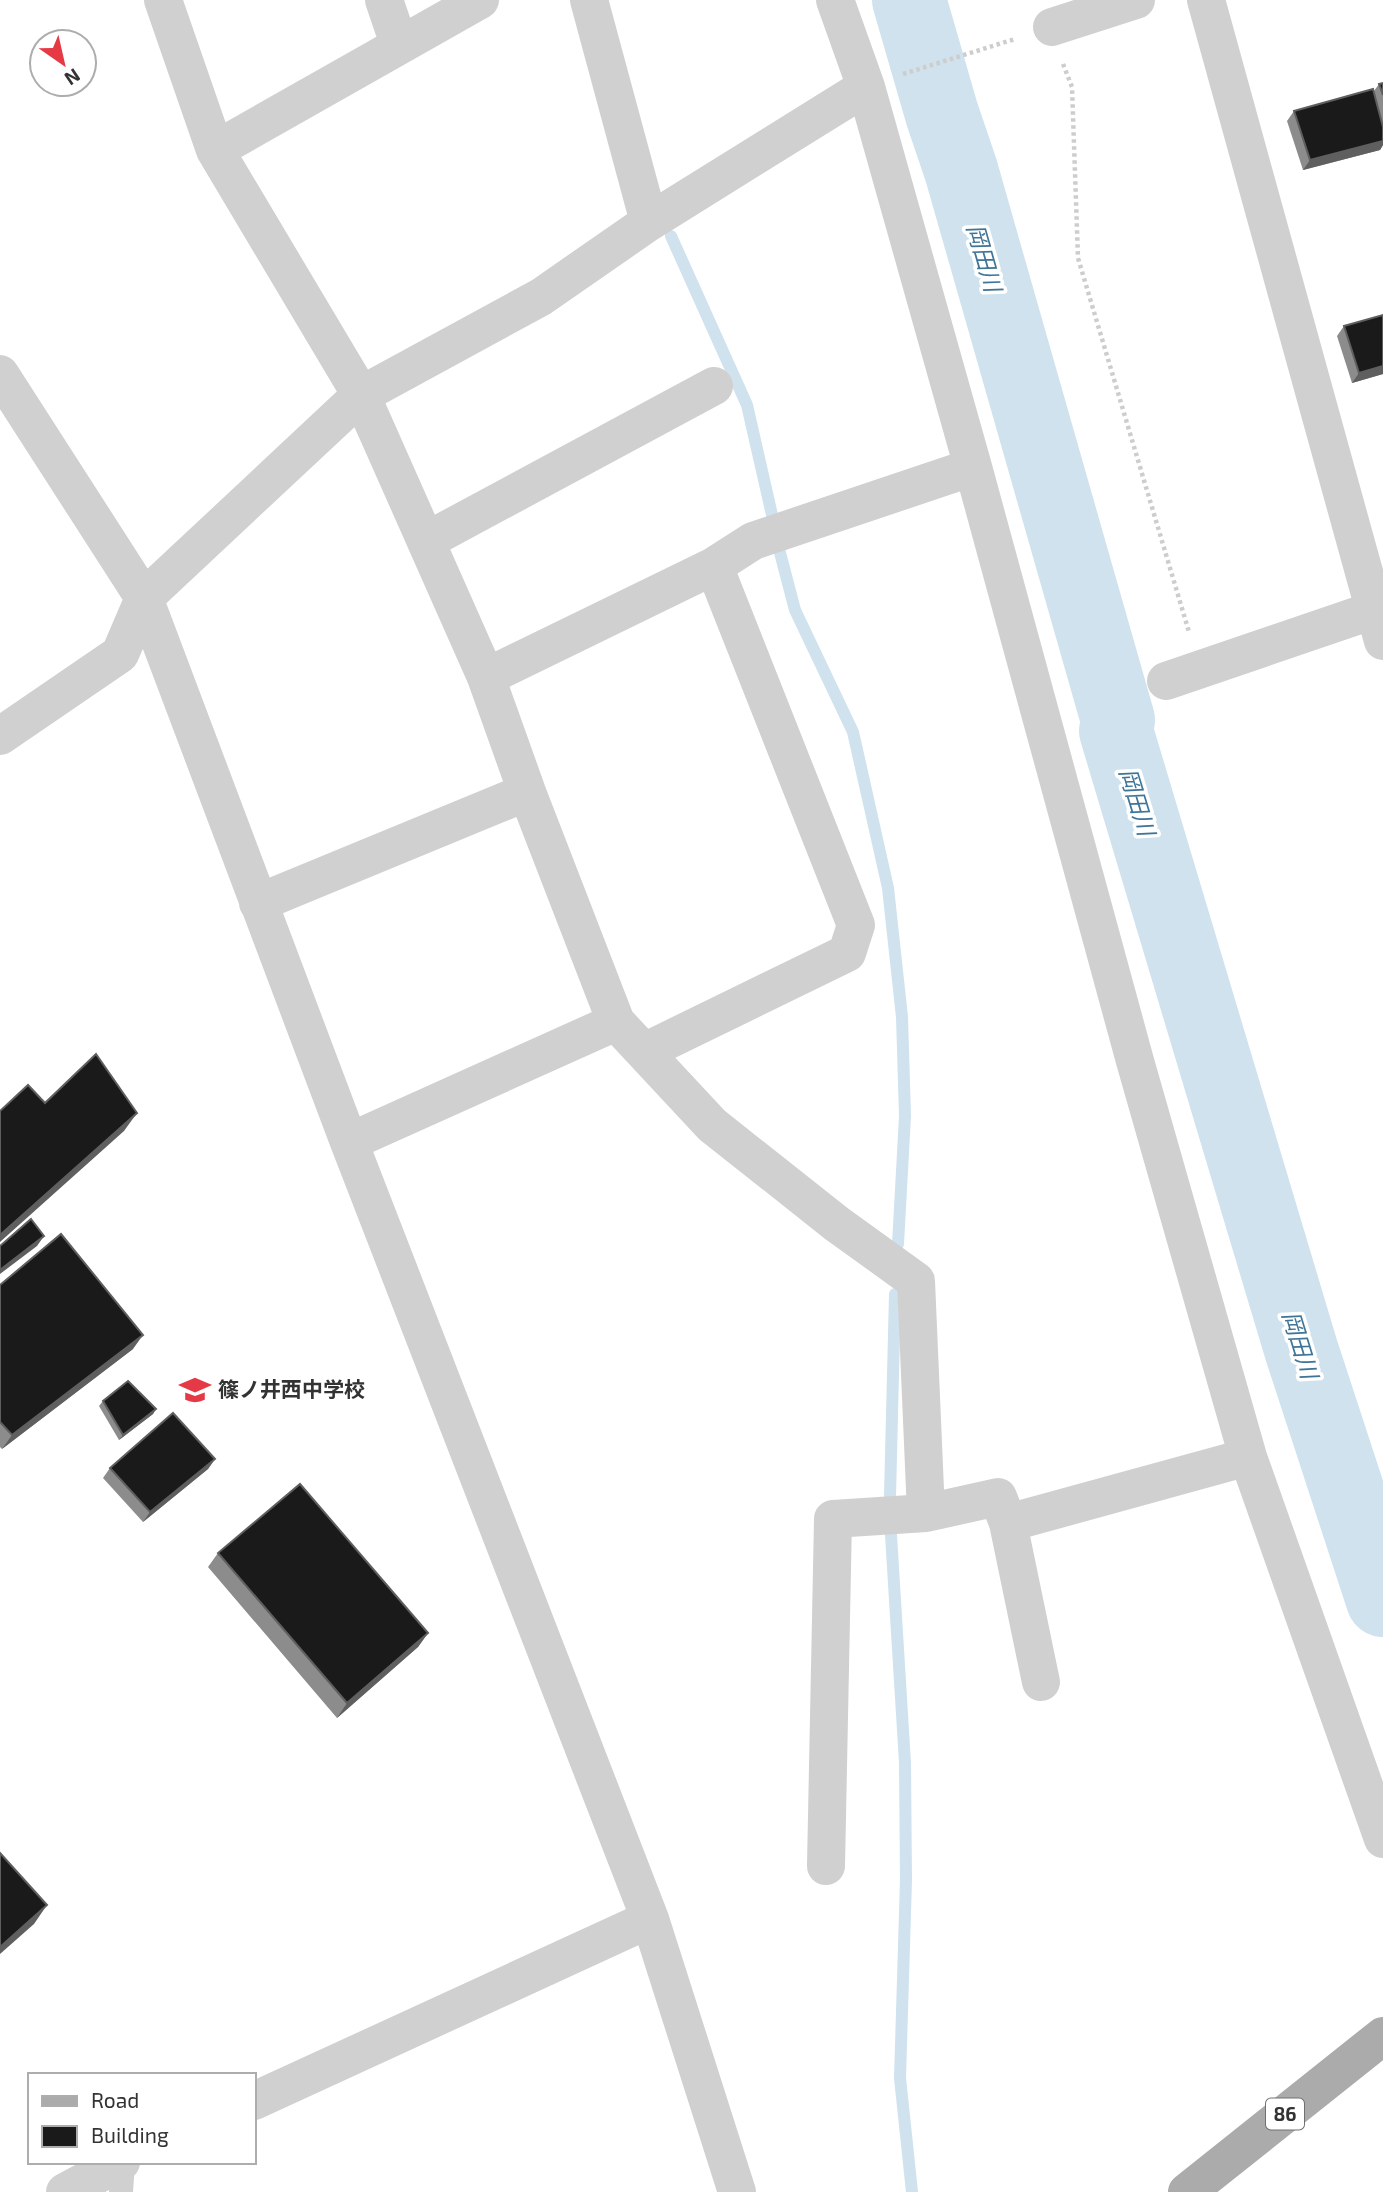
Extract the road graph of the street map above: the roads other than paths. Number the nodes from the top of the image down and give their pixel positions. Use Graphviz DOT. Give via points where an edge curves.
graph roads {
  1 [pos="163,0"];
  2 [pos="383,0"];
  3 [pos="480,0"];
  4 [pos="589,0"];
  5 [pos="835,0"];
  6 [pos="1136,0"];
  7 [pos="1206,0"];
  8 [pos="1043,40"];
  9 [pos="399,44"];
  10 [pos="879,82"];
  11 [pos="215,150"];
  12 [pos="649,222"];
  13 [pos="0,374"];
  14 [pos="714,386"];
  15 [pos="362,395"];
  16 [pos="973,467"];
  17 [pos="426,541"];
  18 [pos="714,566"];
  19 [pos="144,598"];
  20 [pos="1380,619"];
  21 [pos="1183,676"];
  22 [pos="486,677"];
  23 [pos="0,736"];
  24 [pos="527,792"];
  25 [pos="258,903"];
  26 [pos="616,1022"];
  27 [pos="644,1052"];
  28 [pos="349,1142"];
  29 [pos="1248,1457"];
  30 [pos="926,1513"];
  31 [pos="1008,1523"];
  32 [pos="1041,1682"];
  33 [pos="1383,1839"];
  34 [pos="827,1867"];
  35 [pos="650,1919"];
  36 [pos="1383,2036"];
  37 [pos="256,2100"];
  38 [pos="118,2164"];
  39 [pos="122,2164"];
  40 [pos="65,2192"];
  41 [pos="121,2192"];
  42 [pos="737,2192"];
  43 [pos="1186,2192"];
  1 -- 11 [label="street"];
  2 -- 9 [label="street"];
  3 -- 9 [label="street"];
  4 -- 12 [label="street"];
  5 -- 10 [label="street"];
  6 -- 8 [label="street"];
  7 -- 20 [label="street"];
  9 -- 11 [label="street"];
  10 -- 12 [label="street"];
  10 -- 16 [label="street"];
  11 -- 15 [label="street"];
  12 -- 15 [label="street" via="541,297"];
  13 -- 19 [label="street"];
  14 -- 17 [label="street"];
  15 -- 17 [label="street"];
  15 -- 19 [label="street"];
  16 -- 18 [label="street" via="753,541"];
  16 -- 29 [label="street"];
  17 -- 22 [label="street"];
  18 -- 22 [label="street"];
  18 -- 27 [label="street" via="856,925 847,953"];
  19 -- 23 [label="street" via="120,654"];
  19 -- 25 [label="street"];
  20 -- 21 [label="street"];
  22 -- 24 [label="street"];
  24 -- 25 [label="street"];
  24 -- 26 [label="street"];
  25 -- 28 [label="street"];
  26 -- 27 [label="street"];
  26 -- 28 [label="street"];
  27 -- 30 [label="street" via="712,1125 916,1281"];
  28 -- 35 [label="street"];
  29 -- 31 [label="street"];
  29 -- 33 [label="street"];
  30 -- 31 [label="street" via="998,1496"];
  30 -- 34 [label="street" via="833,1518"];
  31 -- 32 [label="street"];
  35 -- 37 [label="street"];
  35 -- 42 [label="street"];
  36 -- 43 [label="main road, 86"];
  38 -- 40 [label="street"];
  39 -- 41 [label="lane"];
}
